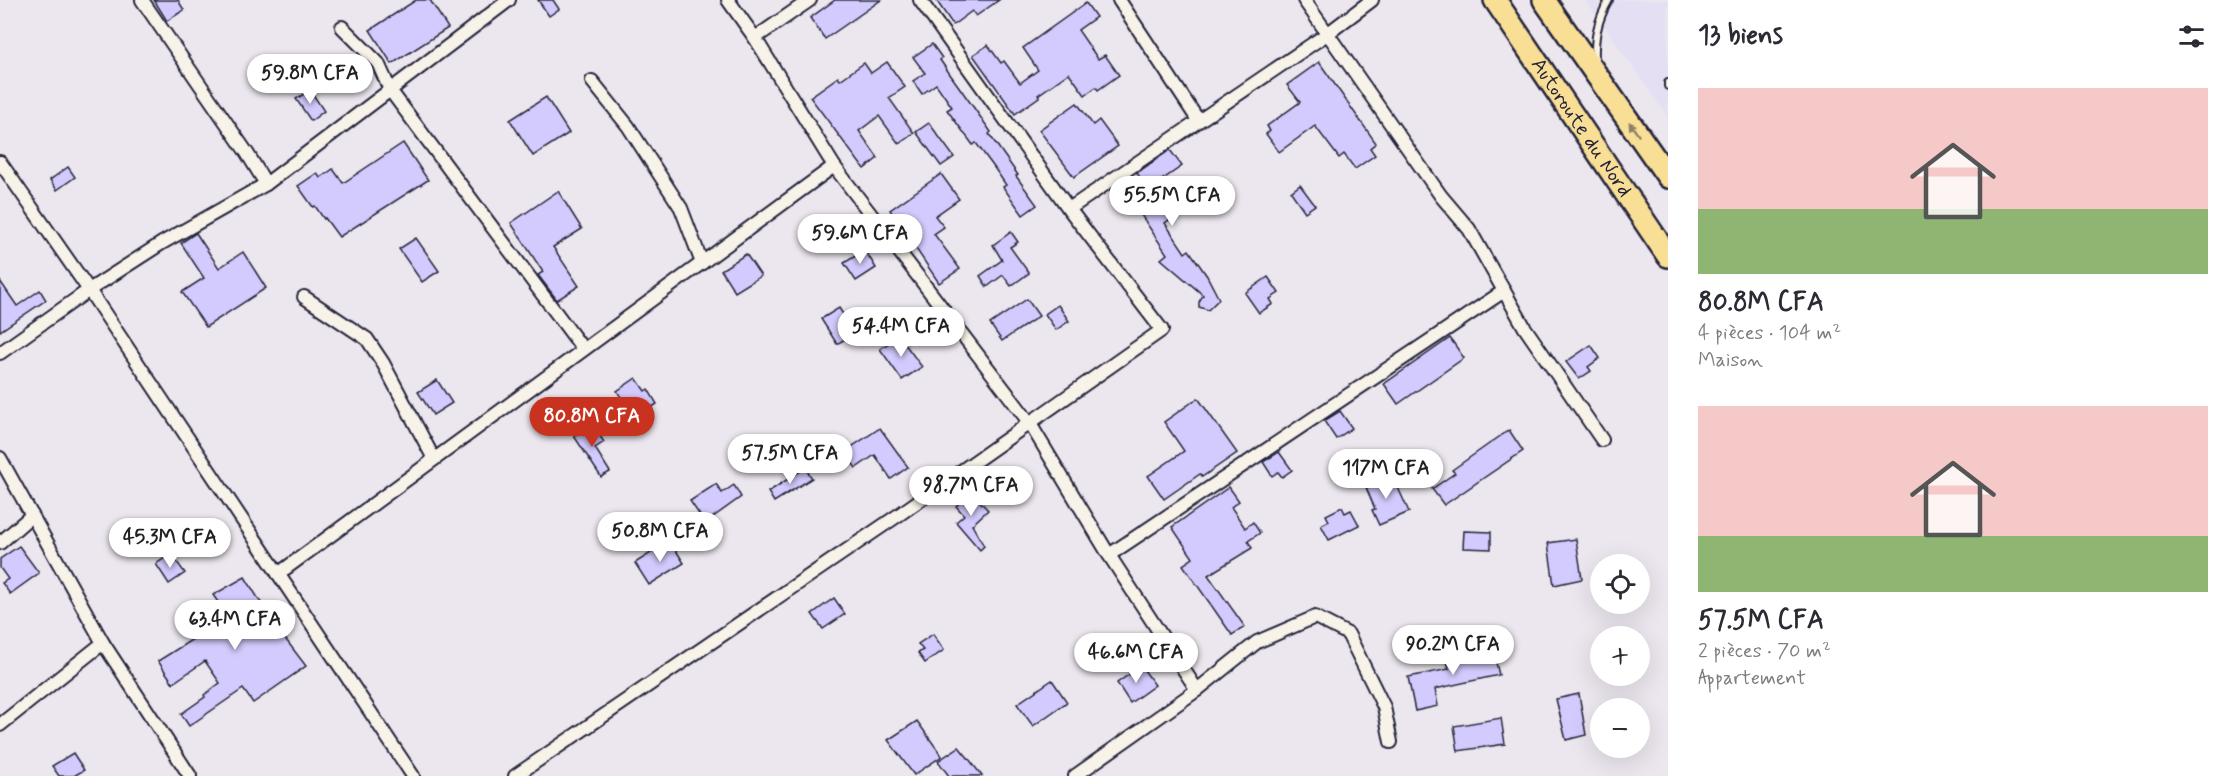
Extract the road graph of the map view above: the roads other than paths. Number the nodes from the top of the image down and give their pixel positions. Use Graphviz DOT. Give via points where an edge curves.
graph roads {
  1 [pos="142,0"];
  2 [pos="509,0"];
  3 [pos="728,0"];
  4 [pos="810,0"];
  5 [pos="920,0"];
  6 [pos="1119,0"];
  7 [pos="1304,0"];
  8 [pos="1371,0"];
  9 [pos="1495,0"];
  10 [pos="1544,0"];
  11 [pos="1609,0"];
  12 [pos="342,27"];
  13 [pos="1327,34"];
  14 [pos="755,38"];
  15 [pos="1596,74"];
  16 [pos="592,81"];
  17 [pos="390,90"];
  18 [pos="1198,120"];
  19 [pos="0,162"];
  20 [pos="834,166"];
  21 [pos="1668,177"];
  22 [pos="266,184"];
  23 [pos="1069,209"];
  24 [pos="1668,256"];
  25 [pos="702,263"];
  26 [pos="89,290"];
  27 [pos="1504,291"];
  28 [pos="304,297"];
  29 [pos="583,349"];
  30 [pos="0,353"];
  31 [pos="1029,422"];
  32 [pos="1602,440"];
  33 [pos="0,458"];
  34 [pos="434,459"];
  35 [pos="32,515"];
  36 [pos="0,543"];
  37 [pos="1109,555"];
  38 [pos="278,574"];
  39 [pos="103,643"];
  40 [pos="1197,690"];
  41 [pos="0,725"];
  42 [pos="1391,742"];
  43 [pos="190,776"];
  44 [pos="413,776"];
  45 [pos="515,776"];
  46 [pos="1075,776"];
  1 -- 22 [label="street"];
  2 -- 17 [label="street"];
  3 -- 14 [label="street"];
  4 -- 14 [label="street"];
  5 -- 23 [label="street"];
  6 -- 18 [label="street"];
  7 -- 13 [label="street"];
  8 -- 13 [label="street"];
  9 -- 24 [label="highway, Autoroute du Nord"];
  10 -- 15 [label="highway, Autoroute du Nord"];
  11 -- 15 [label="lane" via="1599,19 1594,42"];
  12 -- 17 [label="street" via="378,63"];
  13 -- 18 [label="street"];
  13 -- 27 [label="street" via="1441,196 1469,229"];
  14 -- 20 [label="street"];
  21 -- 15 [label="highway, Autoroute du Nord, one-way"];
  16 -- 25 [label="street" via="628,126 681,208"];
  17 -- 22 [label="street"];
  17 -- 29 [label="street"];
  18 -- 23 [label="street"];
  19 -- 26 [label="street"];
  20 -- 25 [label="street"];
  20 -- 31 [label="street"];
  22 -- 26 [label="street"];
  23 -- 31 [label="street" via="1162,330"];
  25 -- 29 [label="street"];
  26 -- 30 [label="street"];
  26 -- 38 [label="street"];
  27 -- 32 [label="street"];
  27 -- 37 [label="street"];
  28 -- 34 [label="street" via="367,339"];
  29 -- 34 [label="street"];
  31 -- 37 [label="street"];
  31 -- 45 [label="street"];
  33 -- 35 [label="street"];
  34 -- 38 [label="street"];
  35 -- 36 [label="street"];
  35 -- 39 [label="street"];
  37 -- 40 [label="street"];
  38 -- 44 [label="street"];
  39 -- 41 [label="street"];
  39 -- 43 [label="street"];
  40 -- 42 [label="street" via="1257,642 1315,617 1348,634 1384,707"];
  40 -- 46 [label="street"];
}
